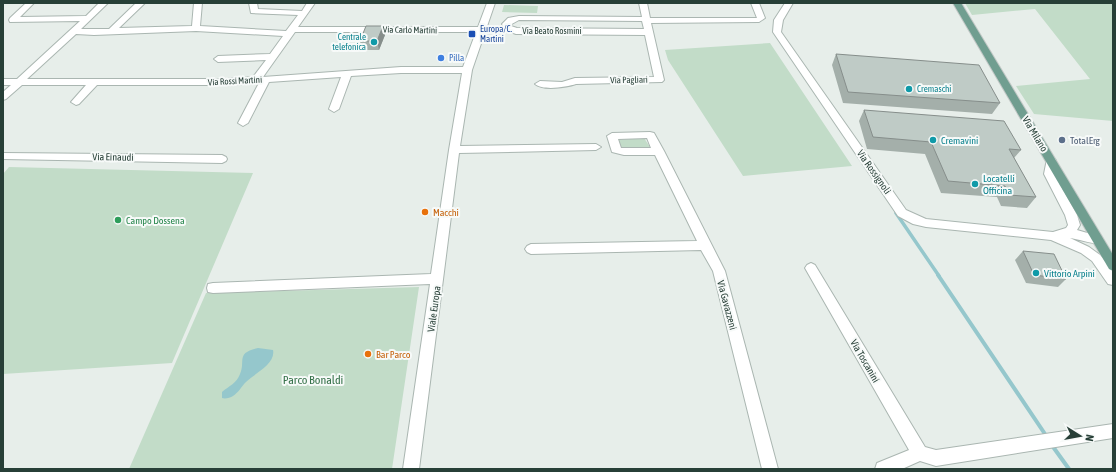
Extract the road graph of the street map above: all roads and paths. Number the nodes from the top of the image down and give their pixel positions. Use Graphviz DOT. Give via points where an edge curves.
graph roads {
  1 [pos="30,3"];
  2 [pos="104,3"];
  3 [pos="141,3"];
  4 [pos="198,3"];
  5 [pos="253,3"];
  6 [pos="311,3"];
  7 [pos="491,3"];
  8 [pos="643,3"];
  9 [pos="755,3"];
  10 [pos="789,3"];
  11 [pos="957,3"];
  12 [pos="303,14"];
  13 [pos="88,18"];
  14 [pos="645,20"];
  15 [pos="196,28"];
  16 [pos="481,30"];
  17 [pos="74,31"];
  18 [pos="112,31"];
  19 [pos="290,31"];
  20 [pos="648,32"];
  21 [pos="271,57"];
  22 [pos="218,59"];
  23 [pos="467,70"];
  24 [pos="348,74"];
  25 [pos="265,80"];
  26 [pos="255,81"];
  27 [pos="3,82"];
  28 [pos="18,82"];
  29 [pos="94,82"];
  30 [pos="540,84"];
  31 [pos="3,97"];
  32 [pos="76,102"];
  33 [pos="334,109"];
  34 [pos="242,123"];
  35 [pos="596,147"];
  36 [pos="454,150"];
  37 [pos="659,151"];
  38 [pos="3,156"];
  39 [pos="222,158"];
  40 [pos="1051,161"];
  41 [pos="1060,237"];
  42 [pos="1097,240"];
  43 [pos="704,245"];
  44 [pos="531,249"];
  45 [pos="1113,266"];
  46 [pos="811,268"];
  47 [pos="438,279"];
  48 [pos="1113,280"];
  49 [pos="213,288"];
  50 [pos="1113,431"];
  51 [pos="920,453"];
  52 [pos="411,469"];
  53 [pos="770,469"];
  54 [pos="883,469"];
  1 -- 13 [label="street" via="13,20"];
  2 -- 13 [label="street"];
  3 -- 18 [label="street"];
  4 -- 15 [label="street"];
  5 -- 12 [label="street" via="254,11"];
  6 -- 12 [label="street"];
  7 -- 16 [label="street, Viale Europa"];
  8 -- 14 [label="street, Via Pagliari"];
  9 -- 14 [label="street" via="761,18 759,20"];
  10 -- 41 [label="street, Via Rossignoli" via="778,18 777,32 902,213 926,223"];
  11 -- 40 [label="main road, Via Milano"];
  12 -- 19 [label="street"];
  13 -- 17 [label="street"];
  14 -- 20 [label="street, Via Pagliari"];
  14 -- 20 [label="street, Via Beato Rosmini" via="519,18 506,24 508,28 516,31"];
  15 -- 18 [label="street, Via Carlo Martini"];
  15 -- 19 [label="street, Via Carlo Martini"];
  16 -- 19 [label="street, Via Carlo Martini"];
  16 -- 23 [label="street, Viale Europa"];
  17 -- 18 [label="street, Via Carlo Martini"];
  17 -- 28 [label="street"];
  19 -- 21 [label="street"];
  20 -- 30 [label="street, Via Pagliari" via="659,80"];
  21 -- 22 [label="street"];
  21 -- 26 [label="street"];
  23 -- 24 [label="street, Via Rossi Martini" via="400,70"];
  23 -- 36 [label="street, Viale Europa"];
  24 -- 25 [label="street, Via Rossi Martini"];
  24 -- 33 [label="street"];
  25 -- 26 [label="street, Via Rossi Martini"];
  25 -- 34 [label="street"];
  26 -- 29 [label="street, Via Rossi Martini"];
  27 -- 28 [label="street, Via Rossi Martini"];
  28 -- 29 [label="street, Via Rossi Martini"];
  28 -- 31 [label="street"];
  29 -- 32 [label="street"];
  35 -- 36 [label="street"];
  36 -- 47 [label="street, Viale Europa"];
  37 -- 43 [label="street, Via Gavazzeni"];
  38 -- 39 [label="street, Via Einaudi"];
  40 -- 41 [label="street" via="1049,174 1072,215 1074,225"];
  40 -- 42 [label="main road, Via Milano"];
  41 -- 42 [label="street, Via Rossignoli" via="1087,244"];
  41 -- 48 [label="street" via="1096,258"];
  42 -- 45 [label="main road, Via Milano"];
  43 -- 44 [label="street"];
  43 -- 53 [label="street, Via Gavazzeni" via="719,271"];
  46 -- 51 [label="street, Via Toscanini"];
  47 -- 49 [label="street"];
  47 -- 52 [label="street, Viale Europa"];
  50 -- 51 [label="street" via="936,458"];
  51 -- 54 [label="street"];
}
